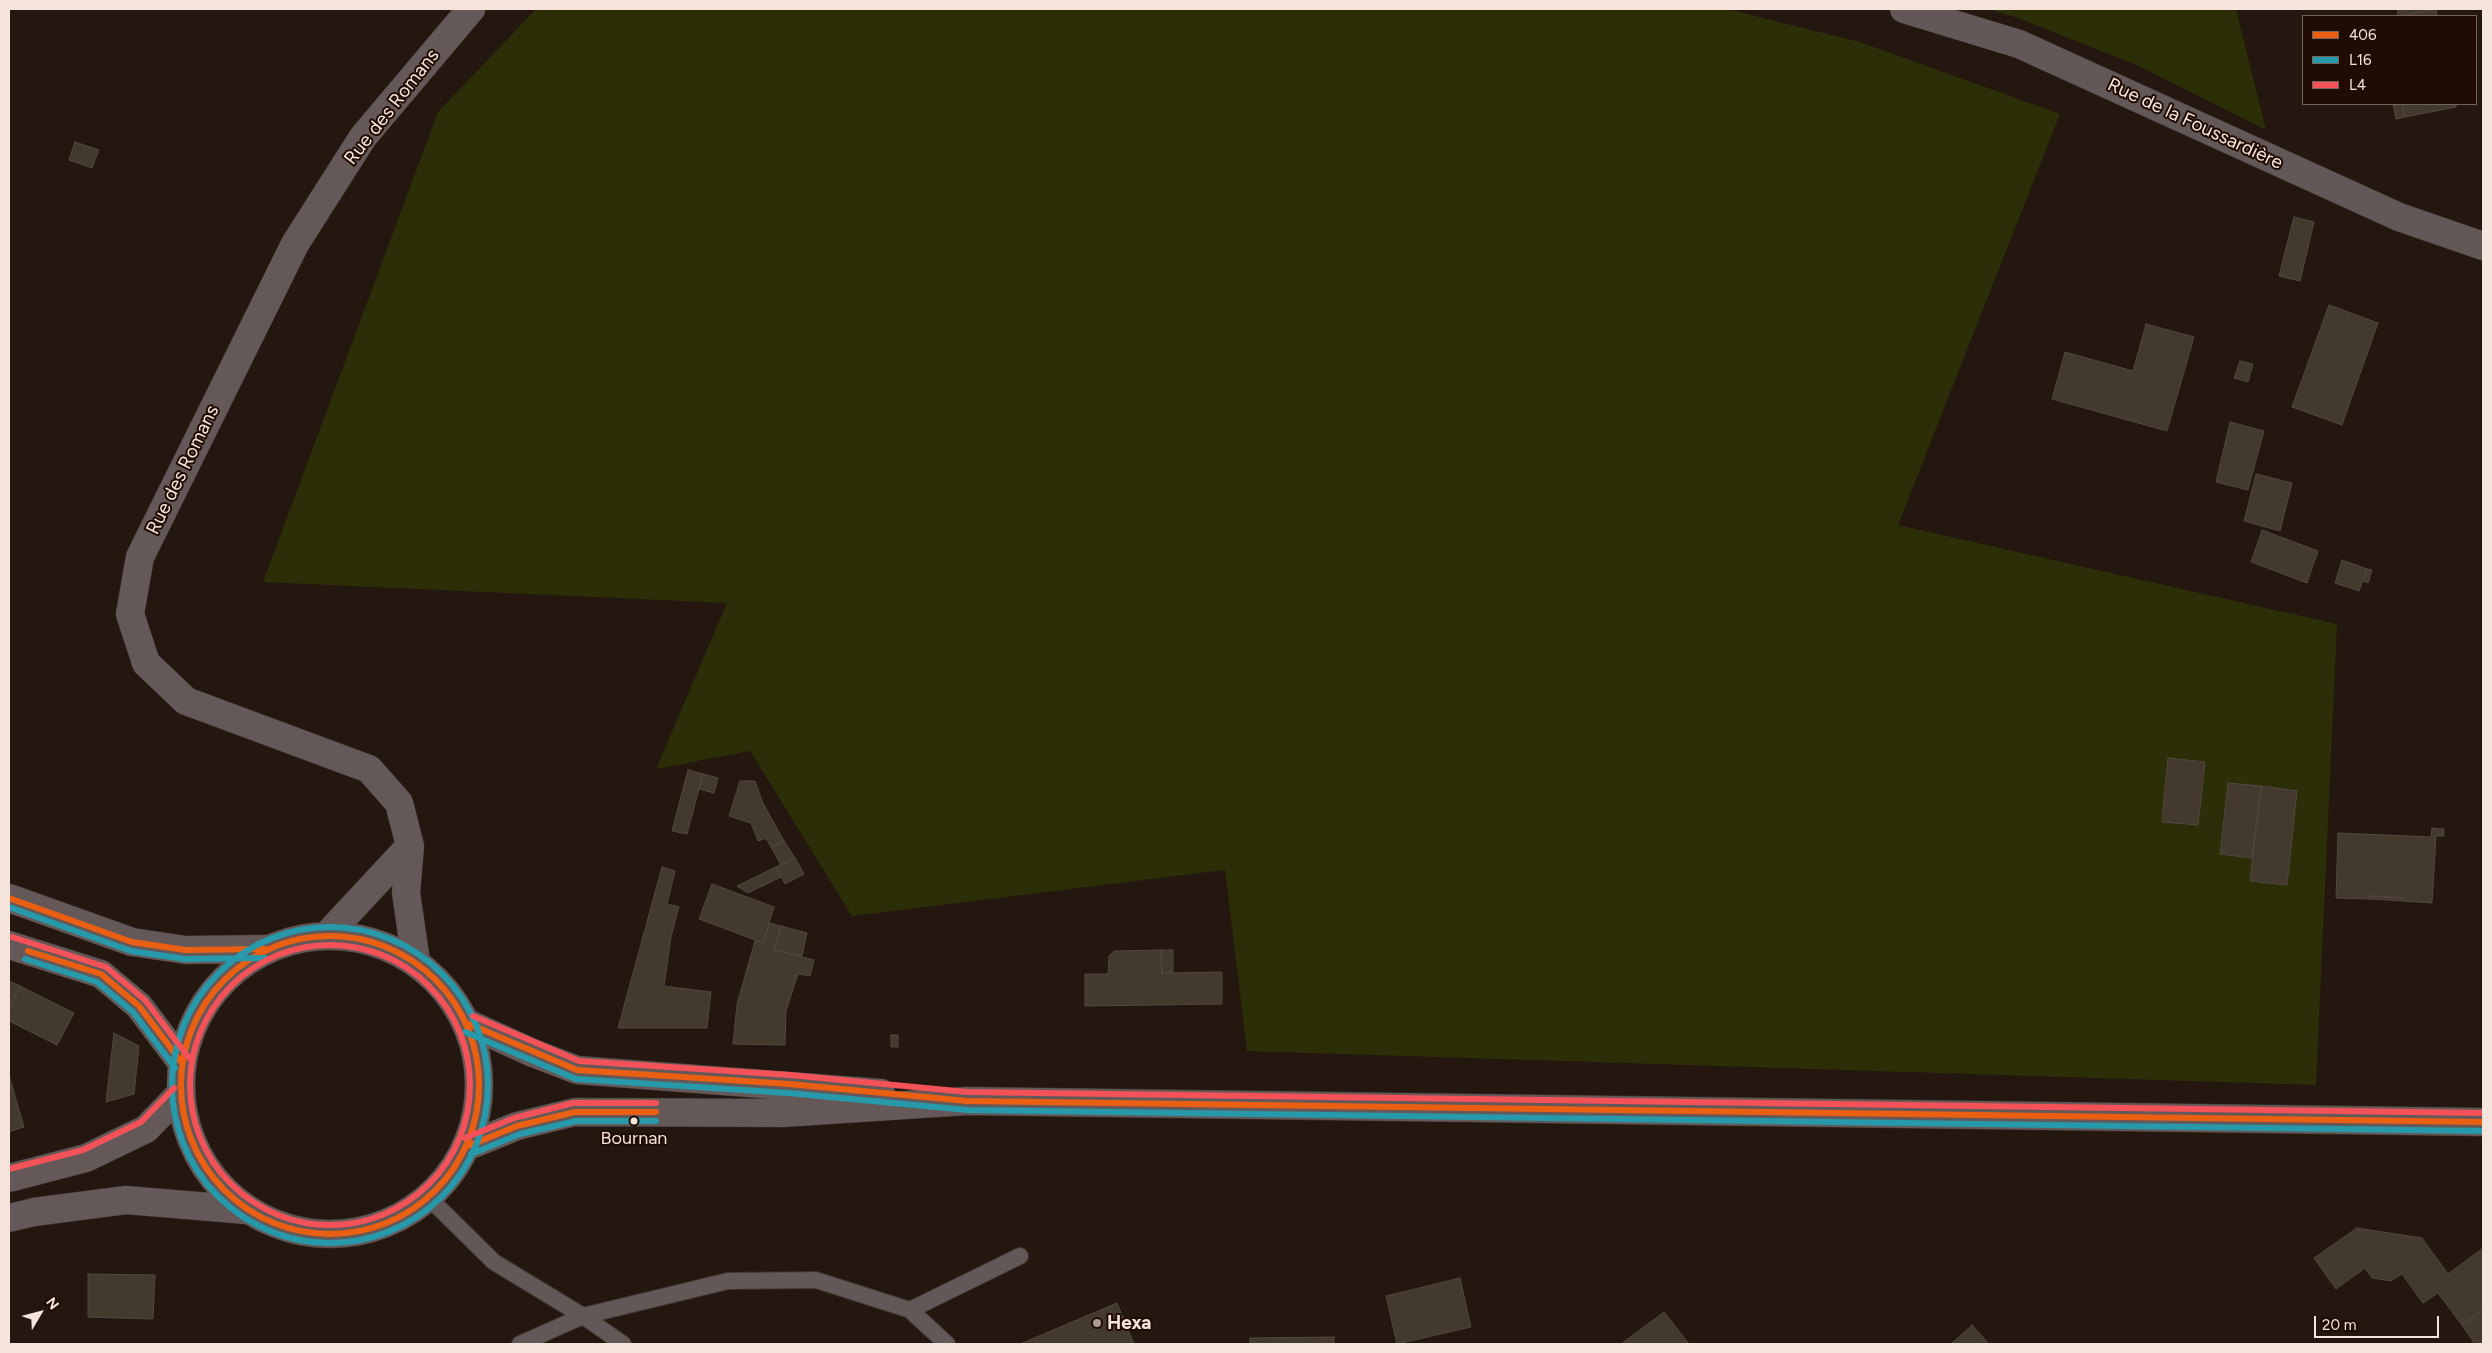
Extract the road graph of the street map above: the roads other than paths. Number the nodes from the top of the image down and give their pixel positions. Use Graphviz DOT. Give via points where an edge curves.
graph roads {
  1 [pos="471,9"];
  2 [pos="1904,9"];
  3 [pos="2483,246"];
  4 [pos="410,846"];
  5 [pos="9,898"];
  6 [pos="328,934"];
  7 [pos="9,945"];
  8 [pos="265,949"];
  9 [pos="416,961"];
  10 [pos="468,1024"];
  11 [pos="182,1063"];
  12 [pos="180,1094"];
  13 [pos="968,1101"];
  14 [pos="2483,1122"];
  15 [pos="468,1146"];
  16 [pos="9,1178"];
  17 [pos="430,1199"];
  18 [pos="246,1210"];
  19 [pos="9,1218"];
  20 [pos="1020,1256"];
  21 [pos="910,1310"];
  22 [pos="583,1316"];
  23 [pos="520,1344"];
  24 [pos="622,1344"];
  25 [pos="947,1344"];
  1 -- 4 [label="main road, Rue des Romans" via="363,137 295,244 140,557 130,614 146,662 186,701 369,769 398,803"];
  2 -- 3 [label="street, Rue de la Foussardière" via="2019,44 2399,217"];
  4 -- 6 [label="main road"];
  4 -- 9 [label="main road, Rue des Romans" via="406,893"];
  5 -- 8 [label="main road" via="132,942 186,950"];
  6 -- 8 [label="main road"];
  6 -- 9 [label="main road" via="374,941"];
  7 -- 11 [label="main road" via="101,974 139,1006"];
  8 -- 11 [label="main road" via="225,978 196,1016"];
  9 -- 10 [label="main road" via="446,989"];
  10 -- 13 [label="main road" via="577,1070 789,1084"];
  10 -- 15 [label="main road" via="481,1085"];
  11 -- 12 [label="main road"];
  12 -- 16 [label="main road" via="146,1129 86,1158"];
  12 -- 18 [label="main road" via="190,1139 212,1179"];
  13 -- 14 [label="main road"];
  13 -- 15 [label="main road" via="783,1112 576,1112 516,1126"];
  15 -- 17 [label="main road"];
  17 -- 18 [label="main road" via="387,1225 340,1235 290,1230"];
  17 -- 22 [label="lane" via="494,1262"];
  18 -- 19 [label="main road" via="126,1200"];
  20 -- 21 [label="lane"];
  21 -- 22 [label="lane" via="816,1280 728,1281"];
  21 -- 25 [label="lane"];
  22 -- 23 [label="lane"];
  22 -- 24 [label="lane"];
}
